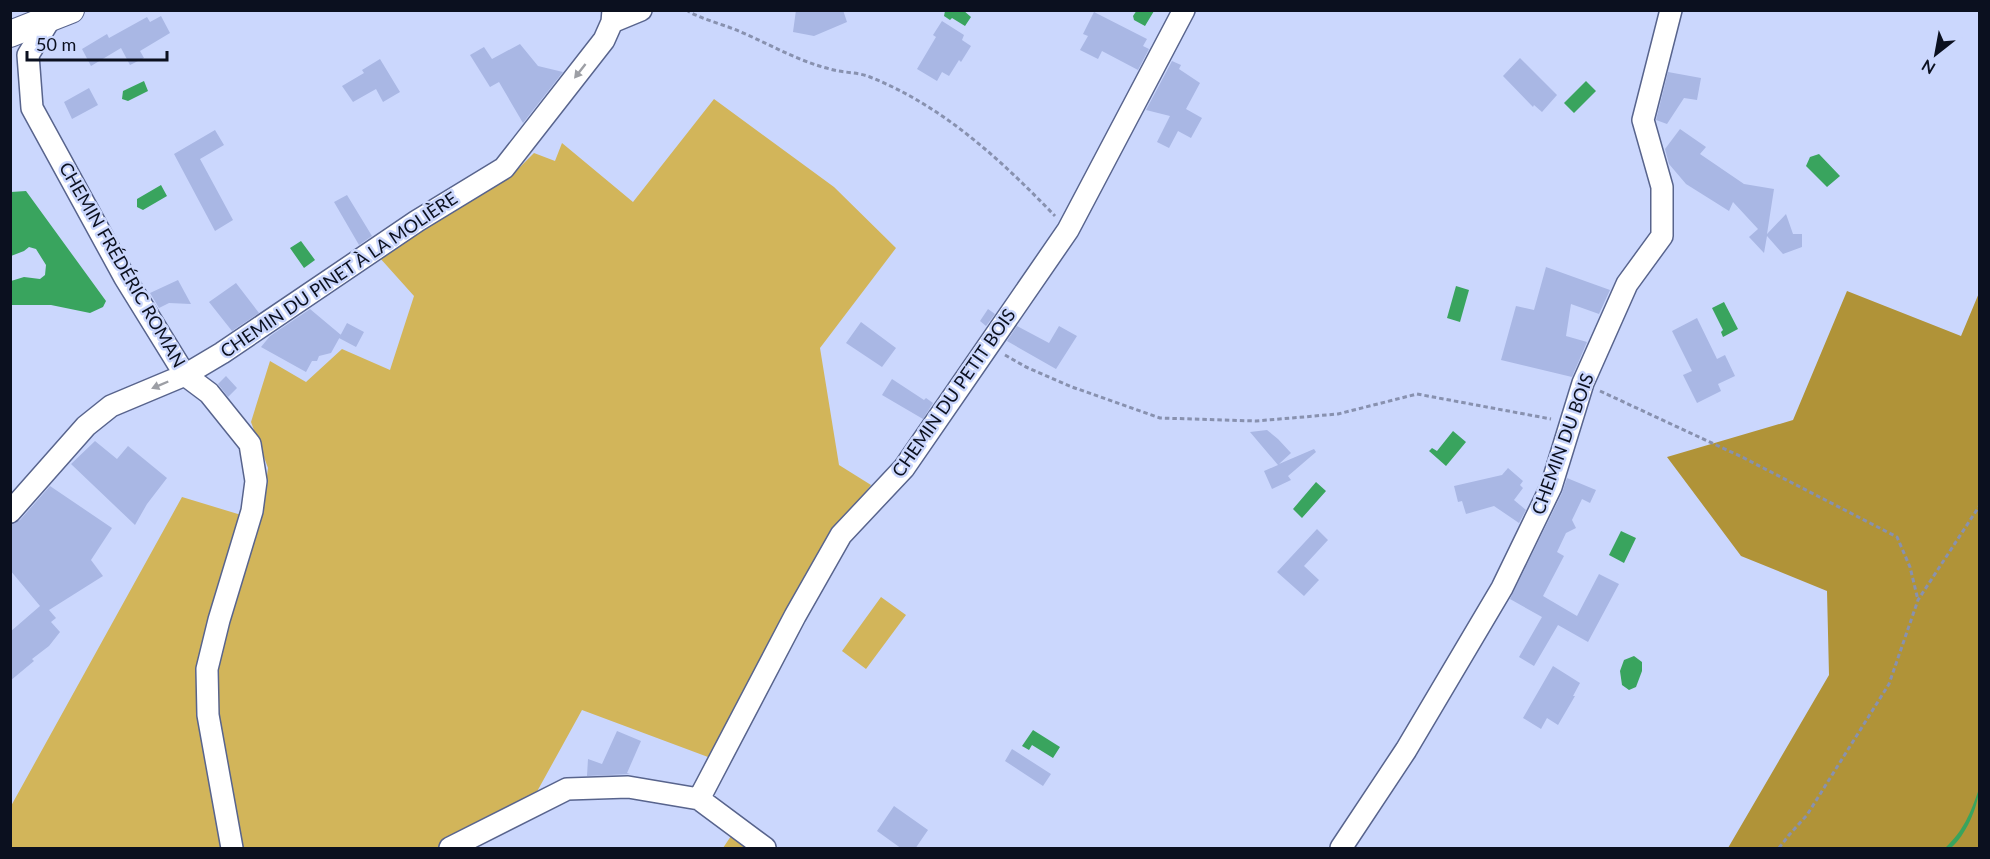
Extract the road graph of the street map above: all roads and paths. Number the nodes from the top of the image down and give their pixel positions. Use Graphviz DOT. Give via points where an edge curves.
graph roads {
  1 [pos="641,10"];
  2 [pos="686,10"];
  3 [pos="1184,10"];
  4 [pos="1671,10"];
  5 [pos="60,14"];
  6 [pos="613,16"];
  7 [pos="10,34"];
  8 [pos="1068,230"];
  9 [pos="988,345"];
  10 [pos="185,375"];
  11 [pos="1583,383"];
  12 [pos="1570,423"];
  13 [pos="1980,505"];
  14 [pos="10,512"];
  15 [pos="1918,600"];
  16 [pos="699,800"];
  17 [pos="232,849"];
  18 [pos="450,849"];
  19 [pos="765,849"];
  20 [pos="1341,849"];
  21 [pos="1779,849"];
  1 -- 6 [label="street, CHEMIN DU PINET À LA MOLIÈRE"];
  2 -- 8 [label="path" via="795,58 868,76 925,104 1015,175"];
  3 -- 8 [label="street, CHEMIN DU PETIT BOIS"];
  4 -- 11 [label="street, CHEMIN DU BOIS" via="1643,120 1662,187 1662,236 1627,284"];
  5 -- 7 [label="street"];
  5 -- 10 [label="street, CHEMIN FRÉDÉRIC ROMAN" via="28,55 32,108"];
  6 -- 10 [label="street, CHEMIN DU PINET À LA MOLIÈRE, one-way" via="604,40 504,168"];
  8 -- 9 [label="street, CHEMIN DU PETIT BOIS"];
  9 -- 12 [label="path" via="1063,383 1160,418 1256,421 1338,414 1418,394"];
  9 -- 16 [label="street, CHEMIN DU PETIT BOIS" via="904,468 841,535"];
  10 -- 14 [label="street, CHEMIN DU PINET À LA MOLIÈRE, one-way" via="111,406 86,426"];
  10 -- 17 [label="street, CHEMIN FRÉDÉRIC ROMAN" via="209,393 250,444 256,481 252,511 207,669 208,715"];
  11 -- 12 [label="street, CHEMIN DU BOIS"];
  11 -- 15 [label="path" via="1742,457 1897,537"];
  12 -- 20 [label="street, CHEMIN DU BOIS" via="1551,488 1502,588 1406,750"];
  13 -- 15 [label="path"];
  15 -- 21 [label="path" via="1889,684 1807,815"];
  16 -- 18 [label="street" via="628,787 567,789"];
  16 -- 19 [label="street"];
}
